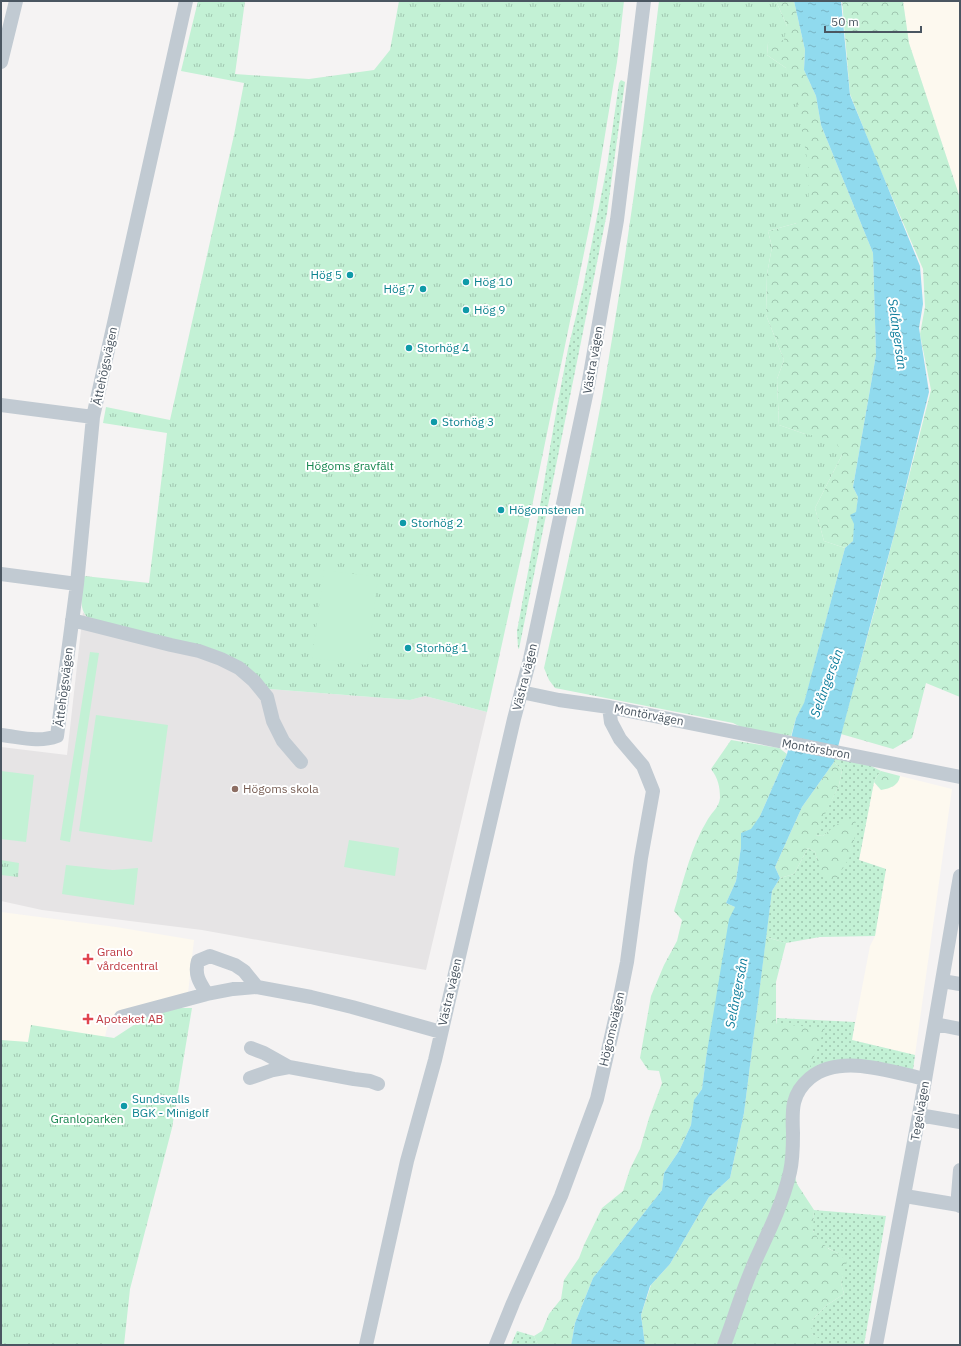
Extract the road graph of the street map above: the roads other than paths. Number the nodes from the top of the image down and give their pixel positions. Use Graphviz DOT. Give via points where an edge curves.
graph roads {
  1 [pos="16,1"];
  2 [pos="186,1"];
  3 [pos="644,1"];
  4 [pos="1,62"];
  5 [pos="1,406"];
  6 [pos="93,417"];
  7 [pos="1,574"];
  8 [pos="77,584"];
  9 [pos="72,620"];
  10 [pos="521,692"];
  11 [pos="609,708"];
  12 [pos="1,735"];
  13 [pos="776,741"];
  14 [pos="301,762"];
  15 [pos="960,777"];
  16 [pos="960,876"];
  17 [pos="942,981"];
  18 [pos="960,984"];
  19 [pos="257,986"];
  20 [pos="207,994"];
  21 [pos="121,1017"];
  22 [pos="934,1024"];
  23 [pos="960,1030"];
  24 [pos="441,1032"];
  25 [pos="251,1048"];
  26 [pos="289,1067"];
  27 [pos="250,1078"];
  28 [pos="925,1079"];
  29 [pos="378,1084"];
  30 [pos="919,1115"];
  31 [pos="960,1122"];
  32 [pos="960,1170"];
  33 [pos="905,1196"];
  34 [pos="960,1205"];
  35 [pos="366,1345"];
  36 [pos="496,1345"];
  37 [pos="724,1345"];
  38 [pos="876,1345"];
  1 -- 4 [label="street"];
  2 -- 6 [label="street, Ättehögsvägen"];
  3 -- 10 [label="street, Västra vägen" via="617,220 588,386"];
  5 -- 6 [label="street"];
  6 -- 8 [label="street, Ättehögsvägen"];
  7 -- 8 [label="street"];
  8 -- 9 [label="street, Ättehögsvägen"];
  9 -- 12 [label="street, Ättehögsvägen" via="57,736 38,739"];
  9 -- 14 [label="street" via="199,651 239,668 267,697 273,722 283,741"];
  10 -- 11 [label="street, Montörvägen"];
  10 -- 24 [label="street, Västra vägen"];
  11 -- 13 [label="street, Montörvägen"];
  11 -- 36 [label="street, Högomsvägen" via="611,722 620,739 643,766 653,791 627,962 597,1099 561,1196"];
  13 -- 15 [label="street, Montörsbron"];
  16 -- 17 [label="street, Tegelvägen"];
  17 -- 18 [label="street"];
  17 -- 22 [label="street, Tegelvägen"];
  19 -- 20 [label="street"];
  19 -- 20 [label="street" via="244,971 210,956 198,961 196,969 197,978"];
  19 -- 24 [label="street" via="318,999"];
  20 -- 21 [label="street"];
  22 -- 23 [label="street"];
  22 -- 28 [label="street, Tegelvägen"];
  24 -- 35 [label="street, Västra vägen" via="407,1161"];
  25 -- 26 [label="street"];
  26 -- 27 [label="street"];
  26 -- 29 [label="street"];
  28 -- 30 [label="street, Tegelvägen"];
  28 -- 37 [label="street" via="865,1066 849,1066 823,1070 802,1086 792,1107 793,1149 790,1172 771,1229 757,1257"];
  30 -- 31 [label="street"];
  30 -- 33 [label="street, Tegelvägen"];
  32 -- 34 [label="street"];
  33 -- 34 [label="street"];
  33 -- 38 [label="street, Tegelvägen"];
}
